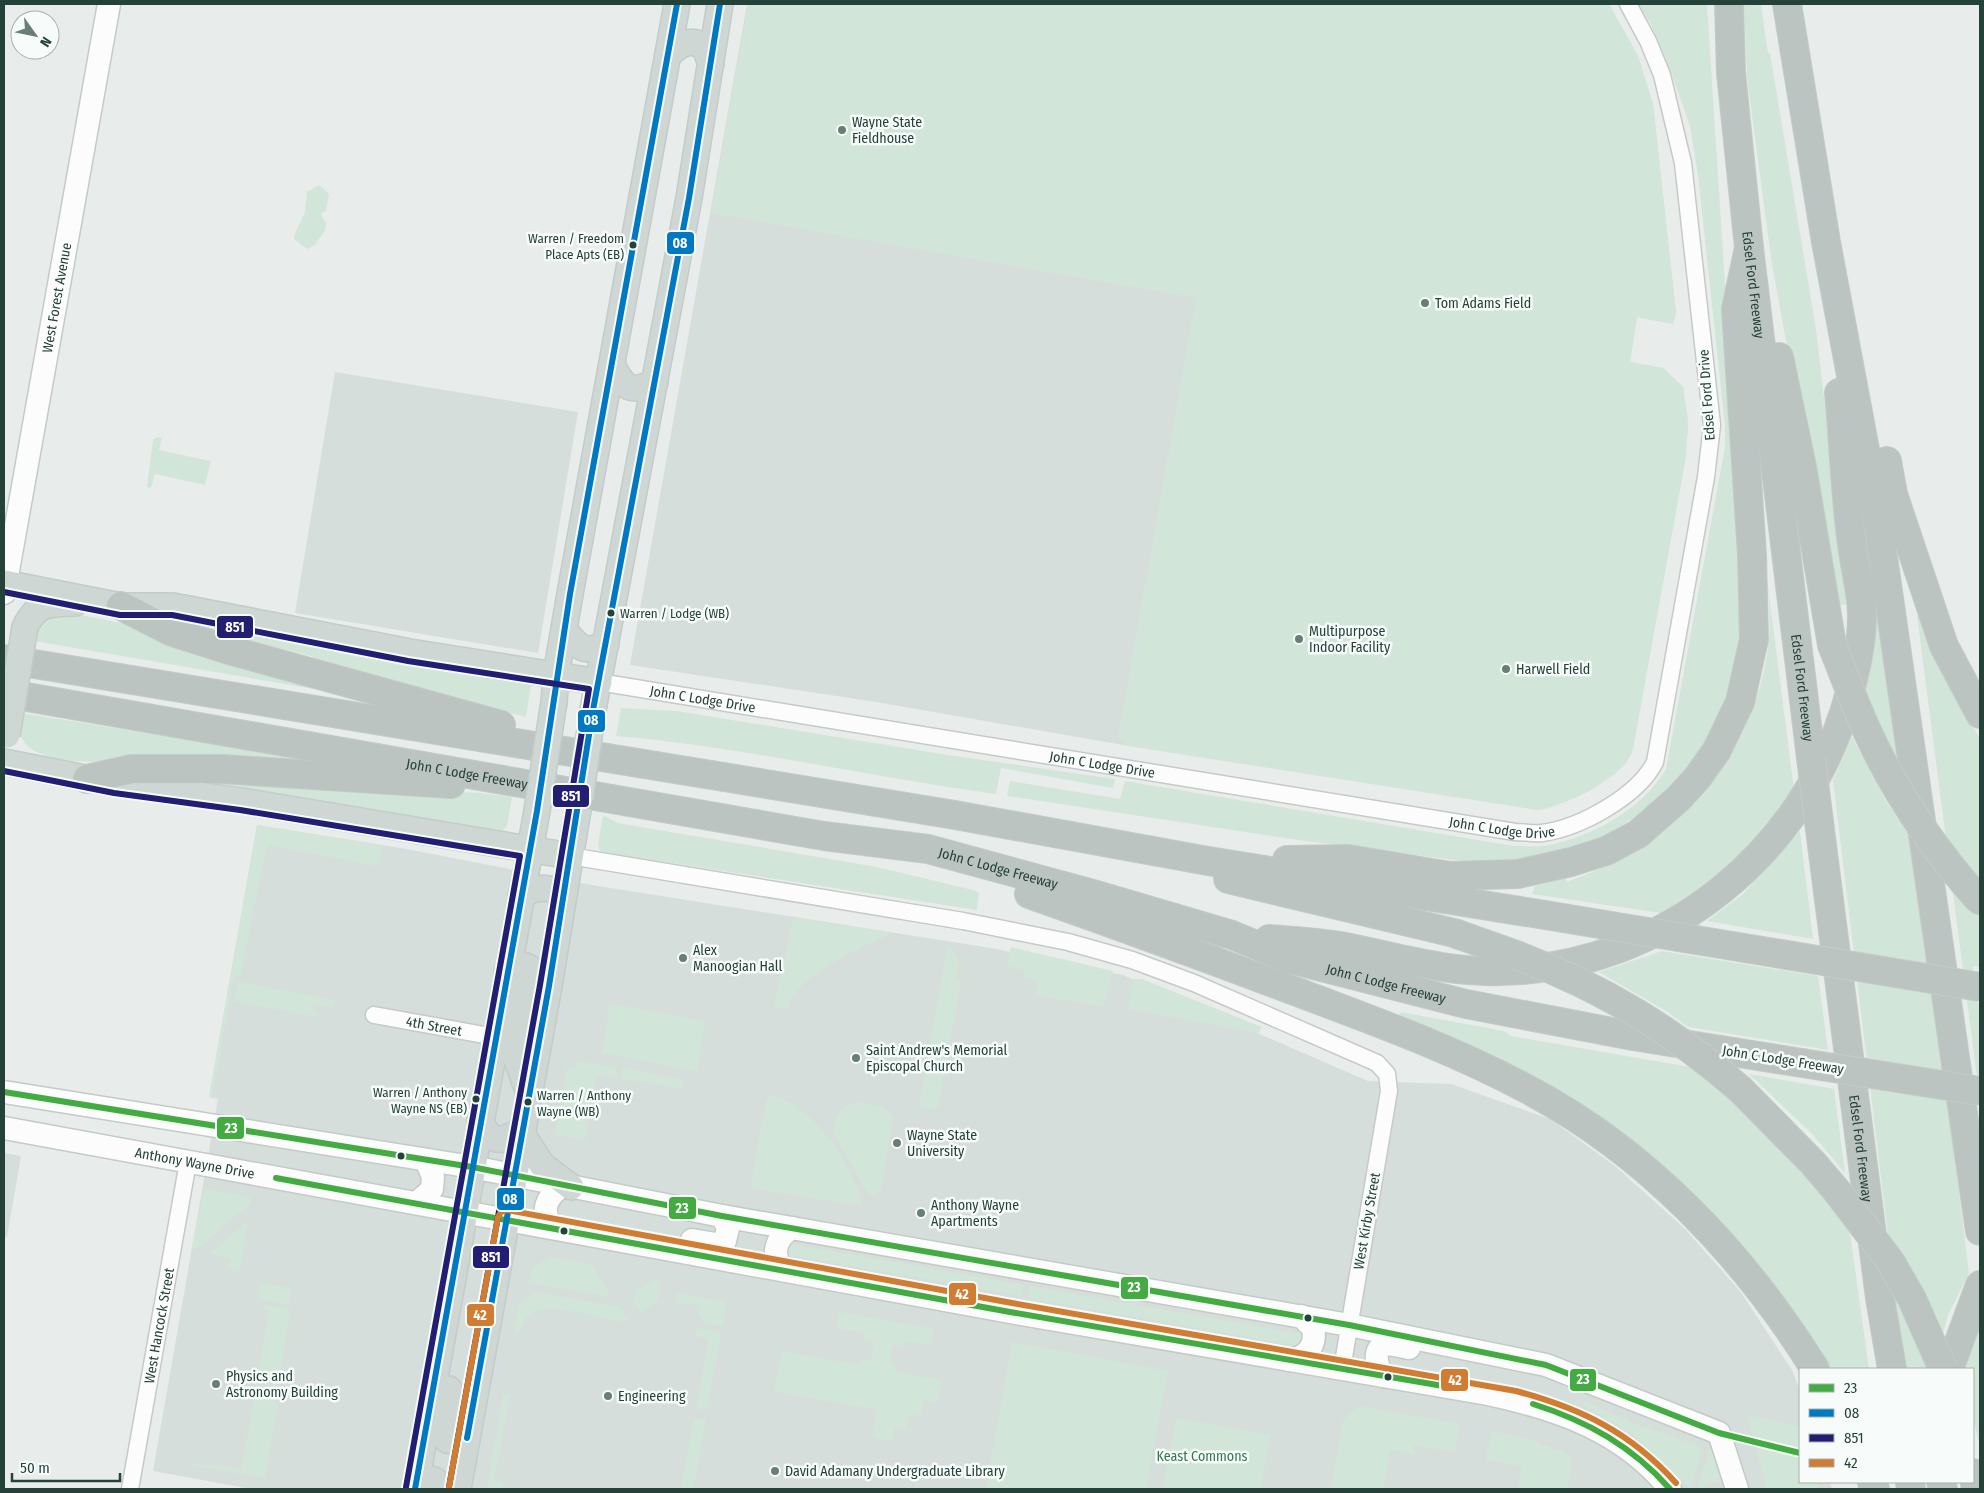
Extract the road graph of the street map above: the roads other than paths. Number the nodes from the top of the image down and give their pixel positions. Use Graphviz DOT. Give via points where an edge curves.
graph roads {
  1 [pos="109,4"];
  2 [pos="677,4"];
  3 [pos="720,4"];
  4 [pos="727,4"];
  5 [pos="1628,4"];
  6 [pos="1729,4"];
  7 [pos="1786,4"];
  8 [pos="713,54"];
  9 [pos="668,56"];
  10 [pos="1826,242"];
  11 [pos="1748,248"];
  12 [pos="1835,284"];
  13 [pos="1759,330"];
  14 [pos="612,365"];
  15 [pos="654,382"];
  16 [pos="4,586"];
  17 [pos="110,604"];
  18 [pos="564,630"];
  19 [pos="606,644"];
  20 [pos="4,660"];
  21 [pos="556,675"];
  22 [pos="599,682"];
  23 [pos="4,693"];
  24 [pos="1980,714"];
  25 [pos="4,762"];
  26 [pos="32,767"];
  27 [pos="87,779"];
  28 [pos="512,780"];
  29 [pos="1638,786"];
  30 [pos="920,810"];
  31 [pos="824,836"];
  32 [pos="530,849"];
  33 [pos="1164,852"];
  34 [pos="570,856"];
  35 [pos="1208,861"];
  36 [pos="521,895"];
  37 [pos="564,895"];
  38 [pos="1980,901"];
  39 [pos="1232,935"];
  40 [pos="507,972"];
  41 [pos="1980,987"];
  42 [pos="374,1014"];
  43 [pos="495,1037"];
  44 [pos="1980,1091"];
  45 [pos="4,1092"];
  46 [pos="529,1095"];
  47 [pos="50,1100"];
  48 [pos="480,1120"];
  49 [pos="4,1128"];
  50 [pos="523,1132"];
  51 [pos="44,1135"];
  52 [pos="426,1160"];
  53 [pos="188,1162"];
  54 [pos="472,1168"];
  55 [pos="515,1175"];
  56 [pos="567,1186"];
  57 [pos="417,1203"];
  58 [pos="464,1212"];
  59 [pos="722,1216"];
  60 [pos="507,1219"];
  61 [pos="1979,1222"];
  62 [pos="554,1228"];
  63 [pos="792,1228"];
  64 [pos="632,1243"];
  65 [pos="783,1269"];
  66 [pos="1980,1285"];
  67 [pos="1301,1316"];
  68 [pos="1349,1325"];
  69 [pos="444,1326"];
  70 [pos="1474,1350"];
  71 [pos="1289,1360"];
  72 [pos="1814,1368"];
  73 [pos="1892,1368"];
  74 [pos="1943,1368"];
  75 [pos="1950,1368"];
  76 [pos="1342,1369"];
  77 [pos="1383,1376"];
  78 [pos="467,1437"];
  79 [pos="415,1486"];
  80 [pos="130,1489"];
  81 [pos="442,1489"];
  82 [pos="458,1489"];
  83 [pos="1670,1489"];
  84 [pos="1737,1489"];
  1 -- 16 [label="street, West Forest Avenue"];
  2 -- 9 [label="main road"];
  3 -- 8 [label="main road"];
  4 -- 8 [label="main road"];
  5 -- 29 [label="street, Edsel Ford Drive" via="1662,75 1683,163 1712,425 1709,459 1658,753 1651,770"];
  6 -- 11 [label="highway, Edsel Ford Freeway" via="1731,73"];
  7 -- 10 [label="highway"];
  8 -- 9 [label="main road" via="694,42 680,45"];
  8 -- 15 [label="main road"];
  9 -- 14 [label="main road"];
  10 -- 12 [label="highway"];
  10 -- 39 [label="highway" via="1853,550 1862,616 1860,641 1843,719 1834,742 1800,806 1767,848 1725,888 1686,917 1634,943 1572,963 1534,969 1446,969 1343,946"];
  11 -- 13 [label="highway, Edsel Ford Freeway"];
  11 -- 35 [label="highway" via="1736,309 1752,555 1754,639 1740,702 1717,750 1698,777 1638,834 1606,851 1518,874 1450,876 1348,859"];
  12 -- 24 [label="highway" via="1870,366 1893,494 1944,646"];
  12 -- 61 [label="highway" via="1876,508"];
  13 -- 38 [label="highway, bridge" via="1777,352 1802,467 1832,645 1868,733 1888,772 1910,808"];
  13 -- 73 [label="highway, Edsel Ford Freeway, bridge" via="1819,822"];
  14 -- 15 [label="main road" via="627,387 640,389"];
  14 -- 18 [label="main road"];
  15 -- 19 [label="main road"];
  16 -- 17 [label="main road"];
  17 -- 21 [label="main road, John C Lodge Drive" via="174,606"];
  17 -- 26 [label="main road, bridge" via="46,604 32,613 25,627 7,735 14,752"];
  17 -- 30 [label="highway" via="172,632 221,648 487,722 872,788"];
  18 -- 19 [label="main road" via="581,648 587,650"];
  18 -- 21 [label="main road"];
  19 -- 22 [label="main road"];
  20 -- 30 [label="highway"];
  21 -- 22 [label="main road, John C Lodge Drive"];
  21 -- 32 [label="main road, bridge"];
  22 -- 29 [label="street, John C Lodge Drive" via="1515,832 1541,833 1568,826"];
  22 -- 34 [label="main road, bridge"];
  23 -- 28 [label="highway, John C Lodge Freeway"];
  25 -- 26 [label="main road"];
  26 -- 27 [label="main road"];
  27 -- 28 [label="highway" via="132,768 195,768 503,788"];
  27 -- 32 [label="main road"];
  28 -- 31 [label="highway, John C Lodge Freeway"];
  30 -- 33 [label="highway"];
  31 -- 39 [label="highway, John C Lodge Freeway" via="928,849"];
  31 -- 72 [label="highway" via="856,850 1012,888 1174,945 1448,1051 1529,1090 1615,1146 1697,1216 1730,1252"];
  32 -- 34 [label="main road"];
  32 -- 36 [label="main road"];
  33 -- 35 [label="highway"];
  33 -- 74 [label="highway, bridge" via="1235,882 1454,933 1562,972 1625,1004 1714,1066 1767,1114 1813,1163 1890,1261 1912,1299"];
  34 -- 37 [label="main road"];
  34 -- 68 [label="street, West Kirby Street" via="963,921 1068,942 1132,960 1202,986 1377,1063 1387,1074 1389,1091"];
  35 -- 41 [label="highway, bridge"];
  36 -- 37 [label="main road" via="543,887"];
  36 -- 40 [label="main road"];
  37 -- 46 [label="main road"];
  39 -- 44 [label="highway, John C Lodge Freeway, bridge" via="1290,958 1466,1004 1633,1036"];
  40 -- 43 [label="main road"];
  40 -- 46 [label="main road" via="526,966 531,969 516,1058"];
  42 -- 43 [label="street, 4th Street"];
  43 -- 48 [label="main road"];
  45 -- 47 [label="street"];
  46 -- 50 [label="main road"];
  47 -- 51 [label="street" via="43,1117"];
  47 -- 52 [label="street"];
  48 -- 50 [label="main road" via="487,1133 495,1139 505,1140"];
  48 -- 54 [label="main road"];
  49 -- 51 [label="street, Anthony Wayne Drive"];
  50 -- 55 [label="main road"];
  50 -- 56 [label="main road" via="542,1165"];
  51 -- 53 [label="street, Anthony Wayne Drive"];
  52 -- 54 [label="street"];
  52 -- 57 [label="street" via="432,1189"];
  53 -- 57 [label="street, Anthony Wayne Drive"];
  53 -- 80 [label="street, West Hancock Street"];
  54 -- 55 [label="street"];
  54 -- 58 [label="main road"];
  55 -- 56 [label="street"];
  55 -- 60 [label="main road"];
  56 -- 59 [label="street"];
  56 -- 62 [label="street" via="553,1192 546,1203 545,1214"];
  57 -- 58 [label="street, Anthony Wayne Drive"];
  58 -- 60 [label="street, Anthony Wayne Drive"];
  58 -- 69 [label="main road"];
  59 -- 63 [label="street"];
  59 -- 64 [label="street" via="728,1228 727,1237 720,1244 662,1235"];
  60 -- 62 [label="street, Anthony Wayne Drive"];
  60 -- 78 [label="main road"];
  62 -- 64 [label="street, Anthony Wayne Drive"];
  63 -- 65 [label="street" via="776,1246 776,1262"];
  63 -- 67 [label="street"];
  64 -- 65 [label="street, Anthony Wayne Drive"];
  65 -- 71 [label="street, Anthony Wayne Drive"];
  66 -- 75 [label="highway"];
  67 -- 68 [label="street"];
  67 -- 71 [label="street" via="1313,1328 1314,1342 1304,1356"];
  68 -- 70 [label="street"];
  68 -- 76 [label="street, West Kirby Street"];
  69 -- 78 [label="main road" via="454,1358 444,1417 445,1434 447,1440 453,1442"];
  69 -- 79 [label="main road"];
  70 -- 77 [label="street" via="1455,1356 1386,1345 1377,1355"];
  70 -- 84 [label="street" via="1546,1365 1719,1433"];
  71 -- 76 [label="street, Anthony Wayne Drive"];
  76 -- 77 [label="street, Anthony Wayne Drive"];
  77 -- 83 [label="street, Anthony Wayne Drive" via="1531,1403 1592,1426 1638,1456"];
  78 -- 82 [label="main road"];
  79 -- 81 [label="main road" via="426,1478 434,1480"];
}
